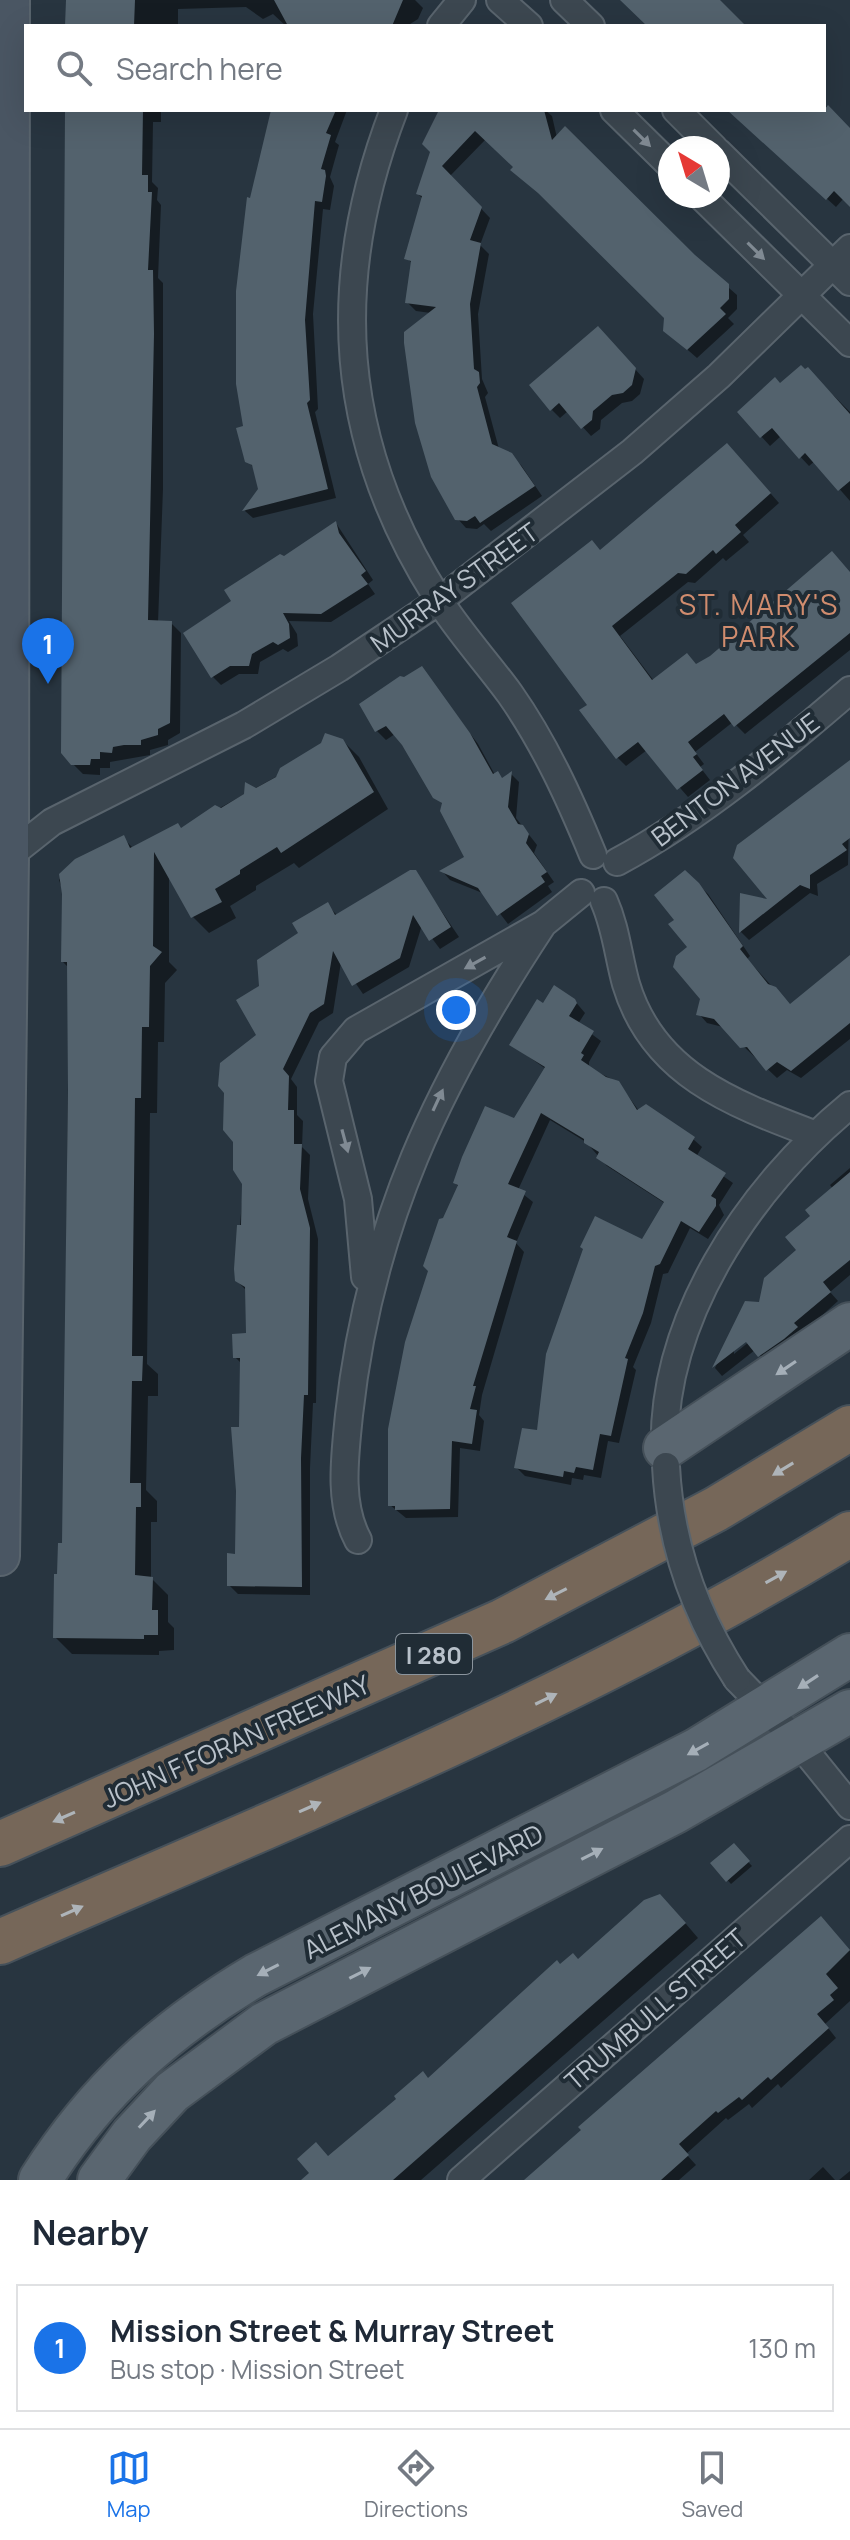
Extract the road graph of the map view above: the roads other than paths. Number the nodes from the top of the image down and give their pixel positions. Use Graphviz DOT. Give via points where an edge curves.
graph roads {
  1 [pos="10,0"];
  2 [pos="462,0"];
  3 [pos="500,0"];
  4 [pos="564,0"];
  5 [pos="443,24"];
  6 [pos="527,24"];
  7 [pos="589,24"];
  8 [pos="393,112"];
  9 [pos="616,112"];
  10 [pos="678,112"];
  11 [pos="702,136"];
  12 [pos="658,153"];
  13 [pos="730,163"];
  14 [pos="713,208"];
  15 [pos="844,266"];
  16 [pos="803,297"];
  17 [pos="850,343"];
  18 [pos="4,503"];
  19 [pos="439,601"];
  20 [pos="850,690"];
  21 [pos="4,694"];
  22 [pos="605,859"];
  23 [pos="4,860"];
  24 [pos="592,897"];
  25 [pos="543,924"];
  26 [pos="850,1105"];
  27 [pos="816,1135"];
  28 [pos="365,1305"];
  29 [pos="850,1324"];
  30 [pos="850,1428"];
  31 [pos="665,1457"];
  32 [pos="850,1534"];
  33 [pos="358,1540"];
  34 [pos="0,1556"];
  35 [pos="850,1655"];
  36 [pos="766,1710"];
  37 [pos="850,1711"];
  38 [pos="799,1743"];
  39 [pos="850,1806"];
  40 [pos="850,1839"];
  41 [pos="0,1844"];
  42 [pos="0,1942"];
  43 [pos="40,2180"];
  44 [pos="99,2180"];
  45 [pos="461,2180"];
  1 -- 18 [label="main road"];
  2 -- 5 [label="street"];
  3 -- 6 [label="street"];
  4 -- 7 [label="street"];
  8 -- 19 [label="street" via="358,228 351,346 359,411 374,467 393,518"];
  9 -- 12 [label="street, one-way"];
  10 -- 11 [label="street"];
  13 -- 15 [label="street"];
  14 -- 16 [label="street, one-way"];
  15 -- 16 [label="street, MURRAY STREET"];
  16 -- 17 [label="street"];
  16 -- 19 [label="street, MURRAY STREET" via="632,452"];
  18 -- 21 [label="main road"];
  19 -- 22 [label="street" via="533,730"];
  19 -- 23 [label="street, MURRAY STREET" via="258,717 52,822"];
  20 -- 22 [label="street, BENTON AVENUE" via="652,844"];
  21 -- 23 [label="main road"];
  22 -- 24 [label="street" via="614,883"];
  23 -- 34 [label="main road"];
  24 -- 25 [label="street"];
  24 -- 27 [label="street" via="613,922 627,984 656,1045 692,1078"];
  28 -- 25 [label="street, one-way" via="386,1231 440,1095"];
  25 -- 28 [label="street, one-way" via="356,1030 333,1057 329,1081 358,1199"];
  26 -- 27 [label="street"];
  27 -- 31 [label="street" via="754,1205 702,1294 673,1384"];
  28 -- 33 [label="street" via="346,1441 345,1502"];
  29 -- 31 [label="main road, one-way"];
  30 -- 41 [label="highway, JOHN F FORAN FREEWAY / I 280, one-way" via="716,1509 503,1621"];
  31 -- 36 [label="street, bridge" via="670,1515 685,1578 737,1679"];
  42 -- 32 [label="highway, one-way" via="488,1728 624,1660"];
  35 -- 36 [label="main road, ALEMANY BOULEVARD, one-way"];
  36 -- 38 [label="street"];
  36 -- 43 [label="main road, ALEMANY BOULEVARD, one-way" via="204,2006 122,2075"];
  37 -- 38 [label="main road, ALEMANY BOULEVARD"];
  38 -- 39 [label="street"];
  44 -- 38 [label="main road, ALEMANY BOULEVARD, one-way" via="172,2092 264,2024"];
  40 -- 45 [label="street, TRUMBULL STREET"];
}
